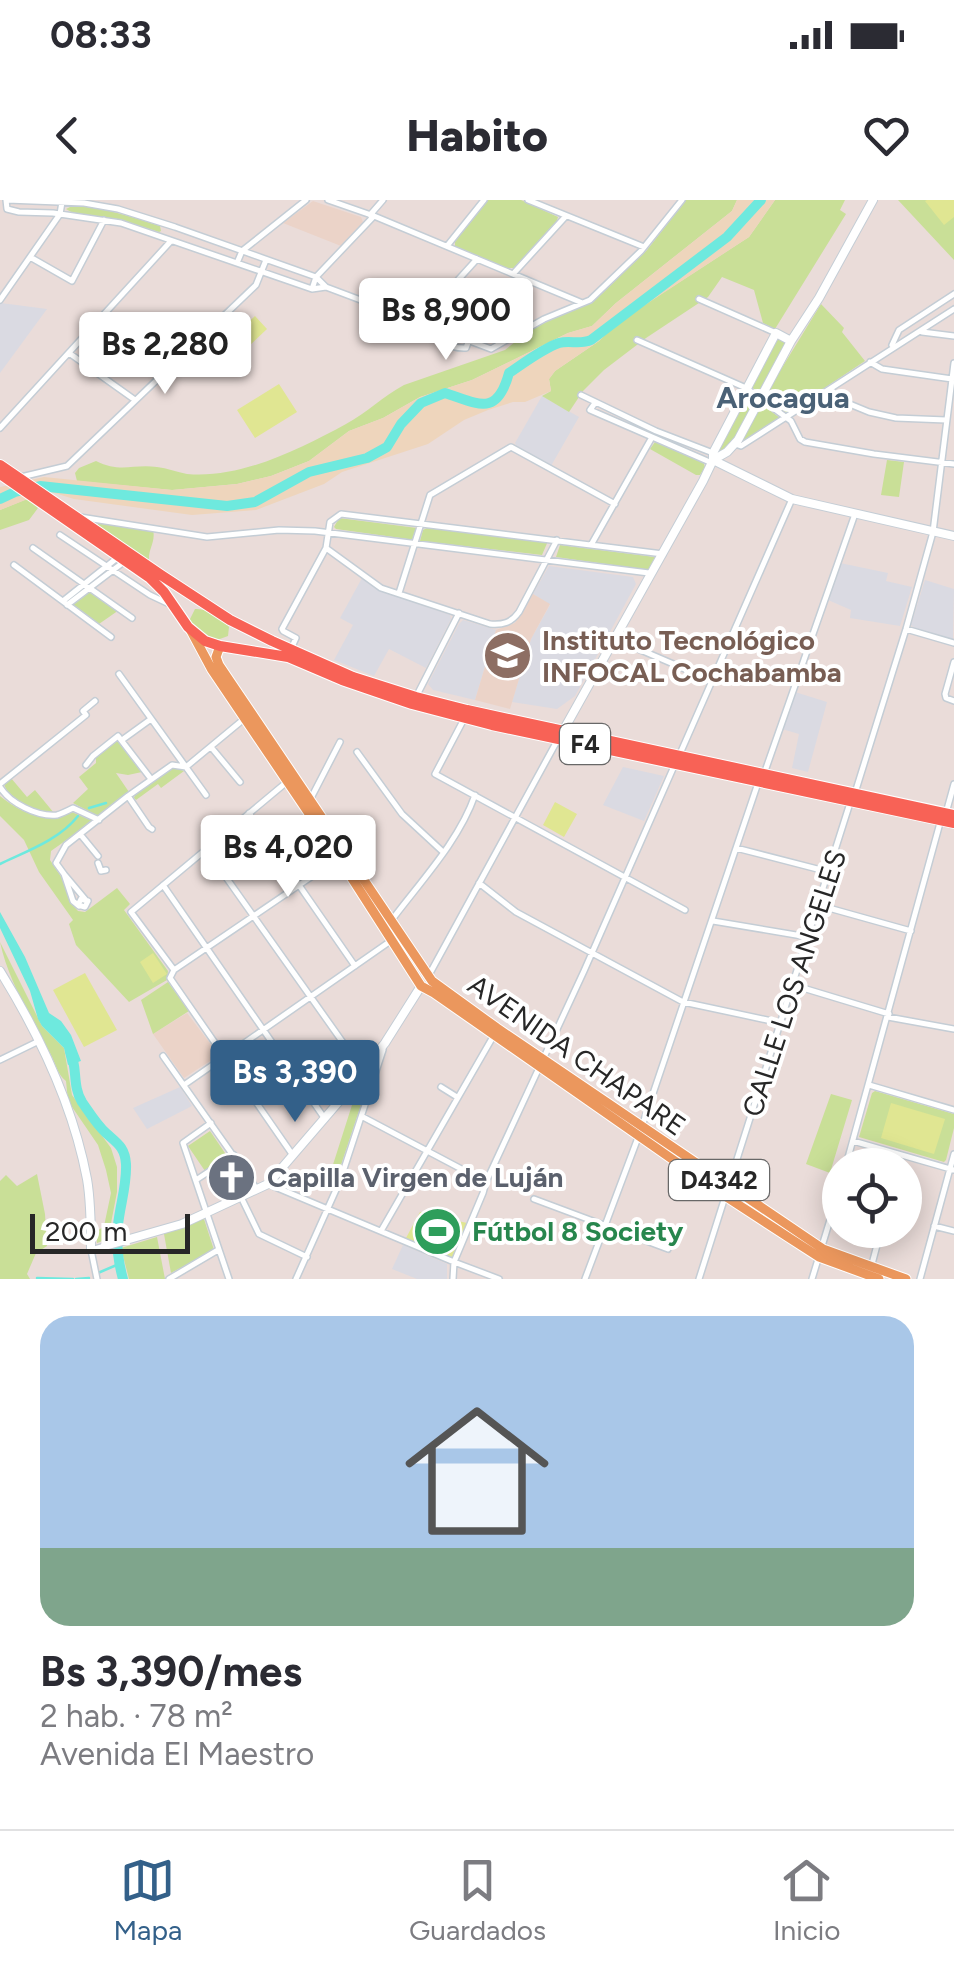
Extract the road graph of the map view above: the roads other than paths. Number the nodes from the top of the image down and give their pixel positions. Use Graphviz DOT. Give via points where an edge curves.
graph roads {
  1 [pos="6,200"];
  2 [pos="306,200"];
  3 [pos="328,200"];
  4 [pos="384,200"];
  5 [pos="484,200"];
  6 [pos="529,200"];
  7 [pos="682,200"];
  8 [pos="874,200"];
  9 [pos="62,202"];
  10 [pos="100,202"];
  11 [pos="60,214"];
  12 [pos="372,215"];
  13 [pos="566,216"];
  14 [pos="104,220"];
  15 [pos="176,228"];
  16 [pos="171,240"];
  17 [pos="448,246"];
  18 [pos="644,248"];
  19 [pos="242,251"];
  20 [pos="30,257"];
  21 [pos="477,259"];
  22 [pos="266,260"];
  23 [pos="237,262"];
  24 [pos="262,272"];
  25 [pos="514,274"];
  26 [pos="316,277"];
  27 [pos="326,288"];
  28 [pos="312,289"];
  29 [pos="954,294"];
  30 [pos="699,299"];
  31 [pos="0,300"];
  32 [pos="582,303"];
  33 [pos="954,309"];
  34 [pos="420,322"];
  35 [pos="919,331"];
  36 [pos="776,333"];
  37 [pos="954,336"];
  38 [pos="470,340"];
  39 [pos="637,340"];
  40 [pos="791,340"];
  41 [pos="890,348"];
  42 [pos="68,353"];
  43 [pos="870,362"];
  44 [pos="954,363"];
  45 [pos="952,379"];
  46 [pos="746,388"];
  47 [pos="823,393"];
  48 [pos="581,394"];
  49 [pos="760,398"];
  50 [pos="136,400"];
  51 [pos="952,401"];
  52 [pos="595,403"];
  53 [pos="785,417"];
  54 [pos="947,420"];
  55 [pos="0,428"];
  56 [pos="654,435"];
  57 [pos="735,444"];
  58 [pos="713,459"];
  59 [pos="941,462"];
  60 [pos="954,464"];
  61 [pos="0,465"];
  62 [pos="0,474"];
  63 [pos="17,480"];
  64 [pos="40,497"];
  65 [pos="792,499"];
  66 [pos="615,504"];
  67 [pos="855,514"];
  68 [pos="78,518"];
  69 [pos="422,525"];
  70 [pos="328,532"];
  71 [pos="934,532"];
  72 [pos="60,535"];
  73 [pos="954,536"];
  74 [pos="557,540"];
  75 [pos="416,543"];
  76 [pos="592,545"];
  77 [pos="33,548"];
  78 [pos="326,548"];
  79 [pos="663,554"];
  80 [pos="123,558"];
  81 [pos="548,560"];
  82 [pos="14,566"];
  83 [pos="110,568"];
  84 [pos="652,574"];
  85 [pos="87,586"];
  86 [pos="399,593"];
  87 [pos="65,603"];
  88 [pos="173,605"];
  89 [pos="207,606"];
  90 [pos="459,612"];
  91 [pos="132,618"];
  92 [pos="230,620"];
  93 [pos="188,626"];
  94 [pos="906,629"];
  95 [pos="111,636"];
  96 [pos="615,638"];
  97 [pos="954,643"];
  98 [pos="221,646"];
  99 [pos="291,650"];
  100 [pos="954,662"];
  101 [pos="216,668"];
  102 [pos="119,674"];
  103 [pos="712,681"];
  104 [pos="416,697"];
  105 [pos="954,700"];
  106 [pos="94,701"];
  107 [pos="248,716"];
  108 [pos="464,718"];
  109 [pos="152,719"];
  110 [pos="561,735"];
  111 [pos="56,740"];
  112 [pos="122,740"];
  113 [pos="340,742"];
  114 [pos="62,746"];
  115 [pos="211,747"];
  116 [pos="357,752"];
  117 [pos="677,760"];
  118 [pos="86,765"];
  119 [pos="186,767"];
  120 [pos="761,777"];
  121 [pos="150,779"];
  122 [pos="291,779"];
  123 [pos="240,782"];
  124 [pos="954,784"];
  125 [pos="0,785"];
  126 [pos="475,794"];
  127 [pos="206,795"];
  128 [pos="128,796"];
  129 [pos="853,797"];
  130 [pos="310,800"];
  131 [pos="250,813"];
  132 [pos="516,816"];
  133 [pos="949,818"];
  134 [pos="99,820"];
  135 [pos="80,834"];
  136 [pos="159,837"];
  137 [pos="736,848"];
  138 [pos="206,849"];
  139 [pos="442,852"];
  140 [pos="340,858"];
  141 [pos="100,860"];
  142 [pos="829,872"];
  143 [pos="64,874"];
  144 [pos="624,878"];
  145 [pos="479,883"];
  146 [pos="163,885"];
  147 [pos="300,886"];
  148 [pos="818,906"];
  149 [pos="685,910"];
  150 [pos="254,917"];
  151 [pos="392,921"];
  152 [pos="712,921"];
  153 [pos="912,931"];
  154 [pos="808,937"];
  155 [pos="392,940"];
  156 [pos="208,949"];
  157 [pos="592,954"];
  158 [pos="355,966"];
  159 [pos="174,970"];
  160 [pos="0,971"];
  161 [pos="425,981"];
  162 [pos="793,985"];
  163 [pos="310,998"];
  164 [pos="683,1002"];
  165 [pos="889,1015"];
  166 [pos="781,1024"];
  167 [pos="264,1029"];
  168 [pos="954,1029"];
  169 [pos="494,1035"];
  170 [pos="39,1041"];
  171 [pos="385,1043"];
  172 [pos="163,1056"];
  173 [pos="224,1057"];
  174 [pos="0,1060"];
  175 [pos="541,1062"];
  176 [pos="363,1072"];
  177 [pos="184,1085"];
  178 [pos="372,1085"];
  179 [pos="869,1086"];
  180 [pos="441,1087"];
  181 [pos="457,1097"];
  182 [pos="954,1110"];
  183 [pos="363,1117"];
  184 [pos="325,1119"];
  185 [pos="211,1124"];
  186 [pos="640,1131"];
  187 [pos="852,1141"];
  188 [pos="850,1148"];
  189 [pos="877,1148"];
  190 [pos="426,1151"];
  191 [pos="954,1154"];
  192 [pos="234,1155"];
  193 [pos="294,1156"];
  194 [pos="922,1161"];
  195 [pos="952,1169"];
  196 [pos="196,1180"];
  197 [pos="486,1182"];
  198 [pos="268,1184"];
  199 [pos="258,1190"];
  200 [pos="727,1192"];
  201 [pos="241,1196"];
  202 [pos="534,1198"];
  203 [pos="328,1209"];
  204 [pos="208,1212"];
  205 [pos="604,1225"];
  206 [pos="934,1226"];
  207 [pos="381,1231"];
  208 [pos="954,1231"];
  209 [pos="105,1246"];
  210 [pos="822,1248"];
  211 [pos="876,1248"];
  212 [pos="668,1249"];
  213 [pos="92,1250"];
  214 [pos="219,1250"];
  215 [pos="821,1253"];
  216 [pos="307,1256"];
  217 [pos="454,1262"];
  218 [pos="871,1267"];
  219 [pos="97,1279"];
  220 [pos="169,1279"];
  221 [pos="229,1279"];
  222 [pos="296,1279"];
  223 [pos="453,1279"];
  224 [pos="500,1279"];
  225 [pos="585,1279"];
  226 [pos="699,1279"];
  227 [pos="812,1279"];
  228 [pos="879,1279"];
  229 [pos="906,1279"];
  230 [pos="920,1279"];
  1 -- 9 [label="street"];
  1 -- 11 [label="street" via="8,209"];
  2 -- 19 [label="street"];
  3 -- 12 [label="street"];
  4 -- 12 [label="street"];
  5 -- 17 [label="street"];
  6 -- 13 [label="street"];
  7 -- 18 [label="street"];
  8 -- 40 [label="street"];
  9 -- 10 [label="street"];
  9 -- 11 [label="street"];
  10 -- 15 [label="street"];
  11 -- 14 [label="street"];
  11 -- 20 [label="street"];
  12 -- 17 [label="street"];
  12 -- 26 [label="street"];
  13 -- 18 [label="street"];
  13 -- 25 [label="street"];
  14 -- 16 [label="street"];
  14 -- 20 [label="street" via="72,281"];
  15 -- 16 [label="street" via="167,230"];
  15 -- 16 [label="street" via="181,236"];
  15 -- 19 [label="street"];
  16 -- 23 [label="street"];
  16 -- 42 [label="street"];
  17 -- 21 [label="street"];
  18 -- 32 [label="street"];
  19 -- 22 [label="street"];
  19 -- 23 [label="street"];
  20 -- 31 [label="street"];
  21 -- 25 [label="street"];
  21 -- 34 [label="street"];
  22 -- 24 [label="street"];
  22 -- 26 [label="street"];
  23 -- 24 [label="street"];
  24 -- 28 [label="street"];
  24 -- 50 [label="street"];
  25 -- 32 [label="street"];
  26 -- 27 [label="street"];
  26 -- 28 [label="street"];
  27 -- 28 [label="street"];
  27 -- 34 [label="street"];
  29 -- 41 [label="street" via="899,330"];
  30 -- 36 [label="street"];
  32 -- 38 [label="street" via="491,349"];
  33 -- 35 [label="street"];
  34 -- 38 [label="street"];
  34 -- 38 [label="street" via="459,349"];
  35 -- 37 [label="street"];
  35 -- 41 [label="street"];
  36 -- 40 [label="street"];
  36 -- 46 [label="street"];
  39 -- 46 [label="street"];
  40 -- 49 [label="street"];
  41 -- 43 [label="street"];
  42 -- 50 [label="street"];
  42 -- 55 [label="street"];
  43 -- 45 [label="street"];
  43 -- 47 [label="street"];
  44 -- 45 [label="street, CALLE LOS ANGELES"];
  45 -- 51 [label="street, CALLE LOS ANGELES"];
  46 -- 49 [label="street"];
  46 -- 58 [label="street"];
  47 -- 53 [label="street"];
  47 -- 54 [label="street" via="896,418"];
  48 -- 52 [label="street"];
  49 -- 53 [label="street"];
  49 -- 57 [label="street"];
  50 -- 63 [label="street" via="68,466"];
  51 -- 54 [label="street, CALLE LOS ANGELES"];
  52 -- 56 [label="street"];
  52 -- 56 [label="street" via="590,410"];
  53 -- 57 [label="street"];
  53 -- 59 [label="street" via="805,442"];
  54 -- 59 [label="street, CALLE LOS ANGELES"];
  56 -- 58 [label="street"];
  56 -- 66 [label="street"];
  57 -- 58 [label="street"];
  58 -- 65 [label="street"];
  58 -- 79 [label="street"];
  59 -- 60 [label="street"];
  59 -- 71 [label="street, CALLE LOS ANGELES"];
  61 -- 63 [label="highway, F4"];
  62 -- 63 [label="highway, F4"];
  63 -- 64 [label="highway, F4"];
  64 -- 68 [label="highway, F4"];
  64 -- 80 [label="highway, F4"];
  65 -- 67 [label="street"];
  65 -- 103 [label="street"];
  66 -- 69 [label="street" via="511,447 430,495"];
  66 -- 76 [label="street"];
  67 -- 71 [label="street"];
  67 -- 120 [label="street"];
  68 -- 70 [label="street" via="207,538"];
  68 -- 89 [label="highway, F4"];
  69 -- 70 [label="street" via="341,514"];
  69 -- 74 [label="street"];
  69 -- 75 [label="street"];
  70 -- 75 [label="street"];
  70 -- 78 [label="street"];
  71 -- 73 [label="street"];
  71 -- 94 [label="street, CALLE LOS ANGELES"];
  72 -- 83 [label="street"];
  74 -- 76 [label="street"];
  74 -- 81 [label="street"];
  75 -- 81 [label="street"];
  75 -- 86 [label="street"];
  76 -- 79 [label="street"];
  77 -- 85 [label="street"];
  78 -- 86 [label="street" via="381,588"];
  78 -- 99 [label="street" via="282,629 296,638"];
  79 -- 84 [label="street"];
  80 -- 83 [label="street"];
  80 -- 88 [label="highway, F4"];
  81 -- 84 [label="street"];
  81 -- 90 [label="street" via="514,618 490,624"];
  82 -- 87 [label="street"];
  83 -- 85 [label="street"];
  83 -- 88 [label="street"];
  84 -- 96 [label="street"];
  85 -- 87 [label="street"];
  85 -- 91 [label="street"];
  86 -- 90 [label="street"];
  87 -- 95 [label="street"];
  88 -- 93 [label="highway, F4"];
  89 -- 92 [label="highway, F4"];
  89 -- 93 [label="highway" via="190,610"];
  90 -- 104 [label="street"];
  92 -- 98 [label="highway" via="232,634"];
  92 -- 99 [label="highway, F4"];
  93 -- 98 [label="highway, F4"];
  93 -- 101 [label="main road, AVENIDA CHAPARE / D4342"];
  94 -- 97 [label="street"];
  94 -- 129 [label="street, CALLE LOS ANGELES"];
  96 -- 103 [label="street"];
  96 -- 110 [label="street"];
  98 -- 101 [label="main road"];
  98 -- 108 [label="highway, F4" via="288,657"];
  99 -- 104 [label="highway, F4"];
  100 -- 105 [label="street" via="945,694"];
  101 -- 107 [label="main road, AVENIDA CHAPARE / D4342"];
  102 -- 109 [label="street"];
  103 -- 117 [label="street"];
  104 -- 110 [label="highway, F4"];
  106 -- 111 [label="street"];
  107 -- 115 [label="street"];
  107 -- 122 [label="main road, AVENIDA CHAPARE / D4342"];
  108 -- 110 [label="highway, F4"];
  108 -- 126 [label="street" via="435,774"];
  109 -- 112 [label="street"];
  109 -- 119 [label="street"];
  110 -- 117 [label="highway, F4"];
  110 -- 132 [label="street"];
  111 -- 114 [label="street"];
  111 -- 125 [label="street"];
  112 -- 118 [label="street" via="118,736"];
  112 -- 121 [label="street"];
  113 -- 130 [label="street"];
  115 -- 119 [label="street"];
  115 -- 123 [label="street"];
  116 -- 139 [label="street" via="402,814"];
  117 -- 120 [label="highway, F4"];
  117 -- 144 [label="street"];
  119 -- 121 [label="street" via="172,765"];
  119 -- 127 [label="street"];
  120 -- 129 [label="highway, F4"];
  120 -- 137 [label="street"];
  121 -- 128 [label="street"];
  122 -- 130 [label="main road, AVENIDA CHAPARE / D4342"];
  122 -- 131 [label="street"];
  122 -- 140 [label="main road, AVENIDA CHAPARE / D4342"];
  124 -- 133 [label="street"];
  125 -- 134 [label="street" via="12,800 36,811 56,815 73,808"];
  126 -- 132 [label="street"];
  126 -- 139 [label="street"];
  128 -- 134 [label="street"];
  128 -- 136 [label="street"];
  129 -- 133 [label="highway, F4"];
  129 -- 142 [label="street, CALLE LOS ANGELES"];
  130 -- 151 [label="main road, AVENIDA CHAPARE / D4342"];
  131 -- 138 [label="street"];
  131 -- 147 [label="street"];
  132 -- 144 [label="street"];
  132 -- 145 [label="street"];
  133 -- 153 [label="street"];
  134 -- 135 [label="street"];
  135 -- 141 [label="street"];
  135 -- 143 [label="street" via="60,852 56,863"];
  137 -- 142 [label="street"];
  137 -- 152 [label="street"];
  138 -- 146 [label="street"];
  138 -- 150 [label="street"];
  139 -- 151 [label="street"];
  140 -- 147 [label="street"];
  140 -- 155 [label="main road, AVENIDA CHAPARE / D4342"];
  142 -- 148 [label="street, CALLE LOS ANGELES"];
  143 -- 143 [label="street" via="73,901 87,906 86,899"];
  144 -- 149 [label="street"];
  144 -- 157 [label="street"];
  145 -- 157 [label="street"];
  145 -- 161 [label="street"];
  146 -- 156 [label="street"];
  146 -- 159 [label="street" via="130,912"];
  147 -- 150 [label="street"];
  147 -- 158 [label="street"];
  148 -- 153 [label="street"];
  148 -- 154 [label="street, CALLE LOS ANGELES"];
  150 -- 156 [label="street"];
  150 -- 163 [label="street"];
  151 -- 161 [label="main road, AVENIDA CHAPARE / D4342"];
  152 -- 154 [label="street"];
  152 -- 164 [label="street"];
  153 -- 165 [label="street"];
  154 -- 162 [label="street, CALLE LOS ANGELES"];
  155 -- 158 [label="street"];
  155 -- 161 [label="main road, AVENIDA CHAPARE / D4342"];
  156 -- 159 [label="street"];
  156 -- 167 [label="street"];
  157 -- 164 [label="street"];
  157 -- 175 [label="street"];
  158 -- 163 [label="street"];
  159 -- 173 [label="street" via="170,978"];
  160 -- 170 [label="street"];
  161 -- 169 [label="main road, AVENIDA CHAPARE / D4342"];
  161 -- 171 [label="street"];
  161 -- 175 [label="main road, AVENIDA CHAPARE / D4342"];
  162 -- 165 [label="street"];
  162 -- 166 [label="street, CALLE LOS ANGELES"];
  163 -- 167 [label="street"];
  163 -- 176 [label="street"];
  164 -- 166 [label="street"];
  164 -- 186 [label="street"];
  165 -- 168 [label="street"];
  165 -- 179 [label="street"];
  166 -- 200 [label="street, CALLE LOS ANGELES"];
  167 -- 173 [label="street"];
  167 -- 184 [label="street"];
  169 -- 175 [label="main road, AVENIDA CHAPARE / D4342"];
  169 -- 181 [label="street"];
  170 -- 174 [label="street"];
  170 -- 213 [label="street" via="82,1153"];
  171 -- 176 [label="street"];
  171 -- 178 [label="street"];
  172 -- 177 [label="street"];
  173 -- 177 [label="street"];
  173 -- 193 [label="street"];
  175 -- 186 [label="main road, AVENIDA CHAPARE / D4342"];
  175 -- 197 [label="street"];
  176 -- 178 [label="street"];
  176 -- 184 [label="street"];
  177 -- 185 [label="street"];
  178 -- 183 [label="street"];
  179 -- 182 [label="street"];
  179 -- 187 [label="street"];
  180 -- 181 [label="street"];
  181 -- 190 [label="street"];
  183 -- 190 [label="street"];
  183 -- 203 [label="street"];
  184 -- 193 [label="street"];
  185 -- 192 [label="street"];
  185 -- 196 [label="street" via="184,1143"];
  186 -- 200 [label="main road, AVENIDA CHAPARE / D4342"];
  186 -- 205 [label="street"];
  187 -- 188 [label="street"];
  187 -- 189 [label="street"];
  190 -- 197 [label="street"];
  190 -- 207 [label="street"];
  191 -- 195 [label="street"];
  192 -- 196 [label="street"];
  192 -- 199 [label="street"];
  193 -- 198 [label="street"];
  194 -- 195 [label="street"];
  195 -- 206 [label="street"];
  196 -- 204 [label="street"];
  197 -- 217 [label="street"];
  198 -- 199 [label="street"];
  198 -- 203 [label="street"];
  199 -- 201 [label="street"];
  200 -- 215 [label="main road, AVENIDA CHAPARE / D4342"];
  200 -- 226 [label="street, CALLE LOS ANGELES"];
  201 -- 204 [label="street"];
  201 -- 216 [label="street" via="258,1234"];
  202 -- 205 [label="street"];
  203 -- 207 [label="street"];
  203 -- 216 [label="street"];
  204 -- 209 [label="street"];
  204 -- 214 [label="street"];
  205 -- 212 [label="street"];
  205 -- 225 [label="street"];
  206 -- 208 [label="street"];
  206 -- 230 [label="street"];
  207 -- 217 [label="street"];
  209 -- 213 [label="street"];
  210 -- 215 [label="street"];
  211 -- 218 [label="street"];
  213 -- 219 [label="street"];
  214 -- 220 [label="street"];
  214 -- 221 [label="street"];
  215 -- 218 [label="main road, AVENIDA CHAPARE / D4342"];
  215 -- 227 [label="street"];
  215 -- 228 [label="main road, AVENIDA CHAPARE / D4342"];
  216 -- 222 [label="street"];
  217 -- 223 [label="street"];
  217 -- 224 [label="street"];
  218 -- 229 [label="main road, AVENIDA CHAPARE / D4342"];
}
